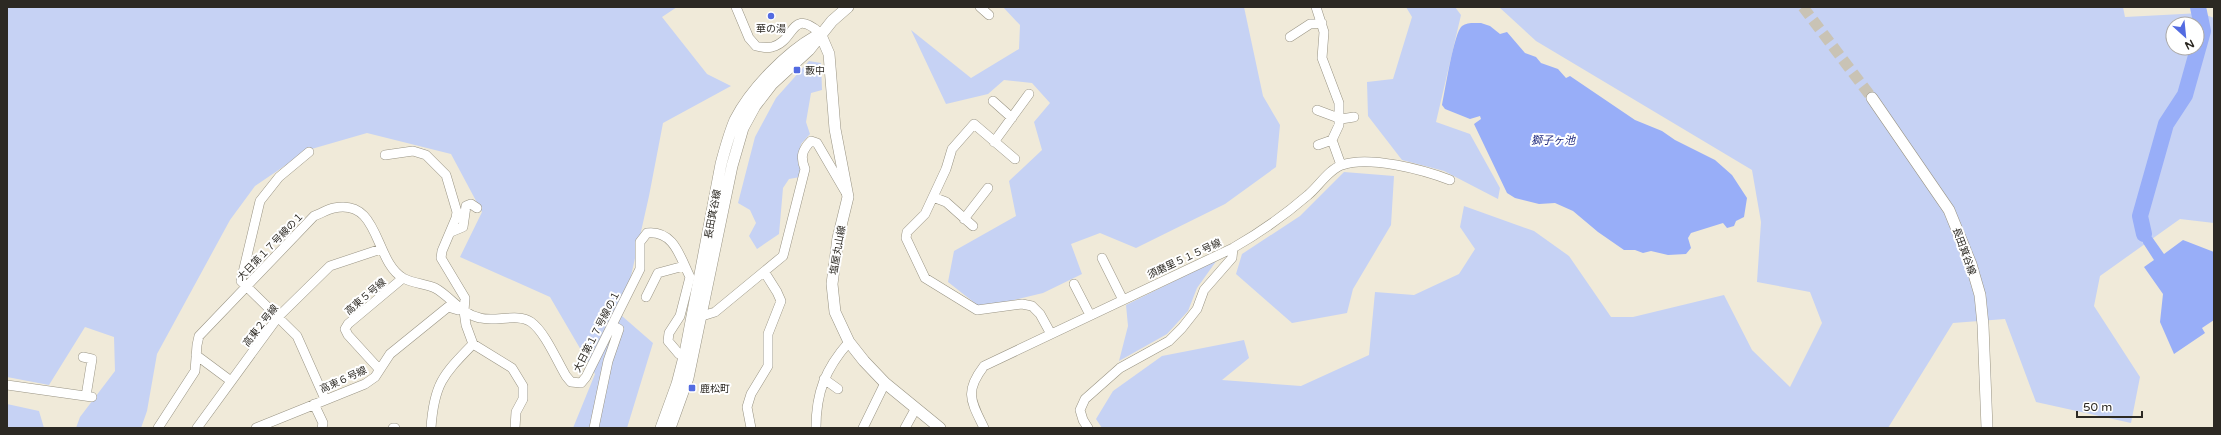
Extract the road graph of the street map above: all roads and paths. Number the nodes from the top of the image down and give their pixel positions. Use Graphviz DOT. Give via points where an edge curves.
graph roads {
  1 [pos="736,7"];
  2 [pos="848,7"];
  3 [pos="980,7"];
  4 [pos="1318,8"];
  5 [pos="989,15"];
  6 [pos="1322,23"];
  7 [pos="820,33"];
  8 [pos="1290,37"];
  9 [pos="1030,94"];
  10 [pos="1872,98"];
  11 [pos="993,101"];
  12 [pos="1317,110"];
  13 [pos="1354,117"];
  14 [pos="1012,118"];
  15 [pos="1341,119"];
  16 [pos="1332,140"];
  17 [pos="994,142"];
  18 [pos="1318,145"];
  19 [pos="309,152"];
  20 [pos="385,155"];
  21 [pos="1015,159"];
  22 [pos="1341,165"];
  23 [pos="1450,180"];
  24 [pos="988,188"];
  25 [pos="848,197"];
  26 [pos="933,197"];
  27 [pos="477,208"];
  28 [pos="964,219"];
  29 [pos="973,226"];
  30 [pos="451,232"];
  31 [pos="1233,248"];
  32 [pos="381,249"];
  33 [pos="1102,258"];
  34 [pos="684,266"];
  35 [pos="765,273"];
  36 [pos="403,278"];
  37 [pos="1074,284"];
  38 [pos="246,287"];
  39 [pos="646,297"];
  40 [pos="1123,300"];
  41 [pos="464,311"];
  42 [pos="1090,315"];
  43 [pos="702,316"];
  44 [pos="278,317"];
  45 [pos="612,325"];
  46 [pos="1051,334"];
  47 [pos="849,342"];
  48 [pos="473,344"];
  49 [pos="685,353"];
  50 [pos="196,356"];
  51 [pos="84,357"];
  52 [pos="379,369"];
  53 [pos="824,379"];
  54 [pos="231,381"];
  55 [pos="885,383"];
  56 [pos="7,385"];
  57 [pos="838,389"];
  58 [pos="325,399"];
  59 [pos="314,404"];
  60 [pos="916,408"];
  61 [pos="158,428"];
  62 [pos="197,428"];
  63 [pos="256,428"];
  64 [pos="322,428"];
  65 [pos="431,428"];
  66 [pos="515,428"];
  67 [pos="594,428"];
  68 [pos="661,428"];
  69 [pos="670,428"];
  70 [pos="752,428"];
  71 [pos="816,428"];
  72 [pos="863,428"];
  73 [pos="906,428"];
  74 [pos="940,428"];
  75 [pos="984,428"];
  76 [pos="1088,428"];
  77 [pos="1987,428"];
  1 -- 7 [label="street" via="749,38 756,46 772,47 782,42 798,24 809,24"];
  2 -- 7 [label="street, 長田箕谷線"];
  3 -- 5 [label="street"];
  4 -- 6 [label="street"];
  6 -- 8 [label="street" via="1310,24"];
  6 -- 15 [label="street" via="1322,58 1337,93"];
  7 -- 25 [label="street, 塩屋丸山線" via="829,54 835,129"];
  7 -- 43 [label="street, 長田箕谷線" via="808,50 777,78 763,95 743,128 732,166"];
  7 -- 49 [label="street, 長田箕谷線" via="803,43 763,81 739,114 729,135 720,164"];
  9 -- 14 [label="street"];
  10 -- 77 [label="street, 長田箕谷線" via="1950,210 1971,264 1980,295 1983,325"];
  11 -- 14 [label="street"];
  12 -- 15 [label="street"];
  13 -- 15 [label="street"];
  14 -- 17 [label="street"];
  15 -- 16 [label="street"];
  16 -- 18 [label="street"];
  16 -- 22 [label="street"];
  17 -- 21 [label="street"];
  17 -- 26 [label="street" via="974,124 952,149"];
  19 -- 38 [label="street" via="279,177 260,201 241,281"];
  20 -- 30 [label="street" via="413,151 426,155 446,175 457,212"];
  22 -- 23 [label="street" via="1363,162 1404,167 1430,172"];
  22 -- 31 [label="street, 須磨里５１５号線" via="1308,196 1257,234"];
  24 -- 28 [label="street"];
  25 -- 35 [label="street" via="817,143 811,141 804,147 802,160 805,169 783,256"];
  25 -- 47 [label="street, 塩屋丸山線" via="838,238 832,284 835,312"];
  26 -- 28 [label="street" via="946,202"];
  26 -- 46 [label="street" via="925,214 907,232 906,238 925,278 977,310 1022,304 1032,306 1040,314"];
  27 -- 30 [label="street" via="475,205 466,206 463,227"];
  28 -- 29 [label="street"];
  30 -- 41 [label="street" via="441,258 465,298"];
  31 -- 40 [label="street, 須磨里５１５号線"];
  31 -- 76 [label="street" via="1232,258 1204,290 1197,309 1182,328 1169,341 1120,368 1085,400 1080,410"];
  32 -- 36 [label="street, 大日第１７号線の１" via="388,266"];
  32 -- 38 [label="street, 大日第１７号線の１" via="366,217 351,209 334,208 314,216"];
  32 -- 44 [label="street, 高東２号線" via="330,266"];
  33 -- 40 [label="street"];
  34 -- 39 [label="street" via="658,273"];
  34 -- 45 [label="street, 大日第１７号線の１" via="672,241 665,235 647,233 640,242 640,269"];
  34 -- 49 [label="street" via="690,277 680,316 668,333 668,341 679,354"];
  35 -- 43 [label="street" via="716,312"];
  35 -- 70 [label="street" via="781,301 768,334 768,366 751,394 747,407"];
  36 -- 41 [label="street, 大日第１７号線の１" via="436,289"];
  36 -- 52 [label="street, 高東５号線" via="348,324 346,329 348,335"];
  37 -- 42 [label="street"];
  38 -- 44 [label="street"];
  38 -- 50 [label="street, 大日第１７号線の１" via="199,336"];
  40 -- 42 [label="street, 須磨里５１５号線"];
  41 -- 45 [label="street, 大日第１７号線の１" via="480,319 521,319 530,322 539,330 566,376 572,382 580,383 586,377"];
  41 -- 48 [label="street"];
  41 -- 52 [label="street, 高東６号線" via="448,307 390,354"];
  42 -- 46 [label="street, 須磨里５１５号線"];
  43 -- 69 [label="street, 長田箕谷線" via="688,378"];
  44 -- 54 [label="street, 高東２号線"];
  44 -- 58 [label="street" via="297,336"];
  45 -- 67 [label="street" via="619,329 608,361"];
  46 -- 75 [label="street, 須磨里５１５号線" via="984,366 974,378 970,390 972,403"];
  47 -- 53 [label="street" via="839,353"];
  47 -- 55 [label="street, 塩屋丸山線"];
  48 -- 65 [label="street" via="445,374 432,412"];
  48 -- 66 [label="street" via="512,368 523,386 523,398 516,412"];
  49 -- 68 [label="street, 長田箕谷線"];
  50 -- 54 [label="street"];
  50 -- 61 [label="street, 大日第１７号線の１" via="195,371"];
  51 -- 56 [label="street" via="92,359 89,397"];
  52 -- 58 [label="street, 高東６号線" via="375,377 365,384"];
  53 -- 57 [label="street"];
  53 -- 71 [label="street" via="819,391"];
  54 -- 62 [label="street, 高東２号線"];
  55 -- 60 [label="street, 塩屋丸山線"];
  55 -- 72 [label="street"];
  58 -- 59 [label="street, 高東６号線"];
  59 -- 63 [label="street, 高東６号線"];
  59 -- 64 [label="street" via="323,423"];
  60 -- 73 [label="street"];
  60 -- 74 [label="street, 塩屋丸山線"];
}
